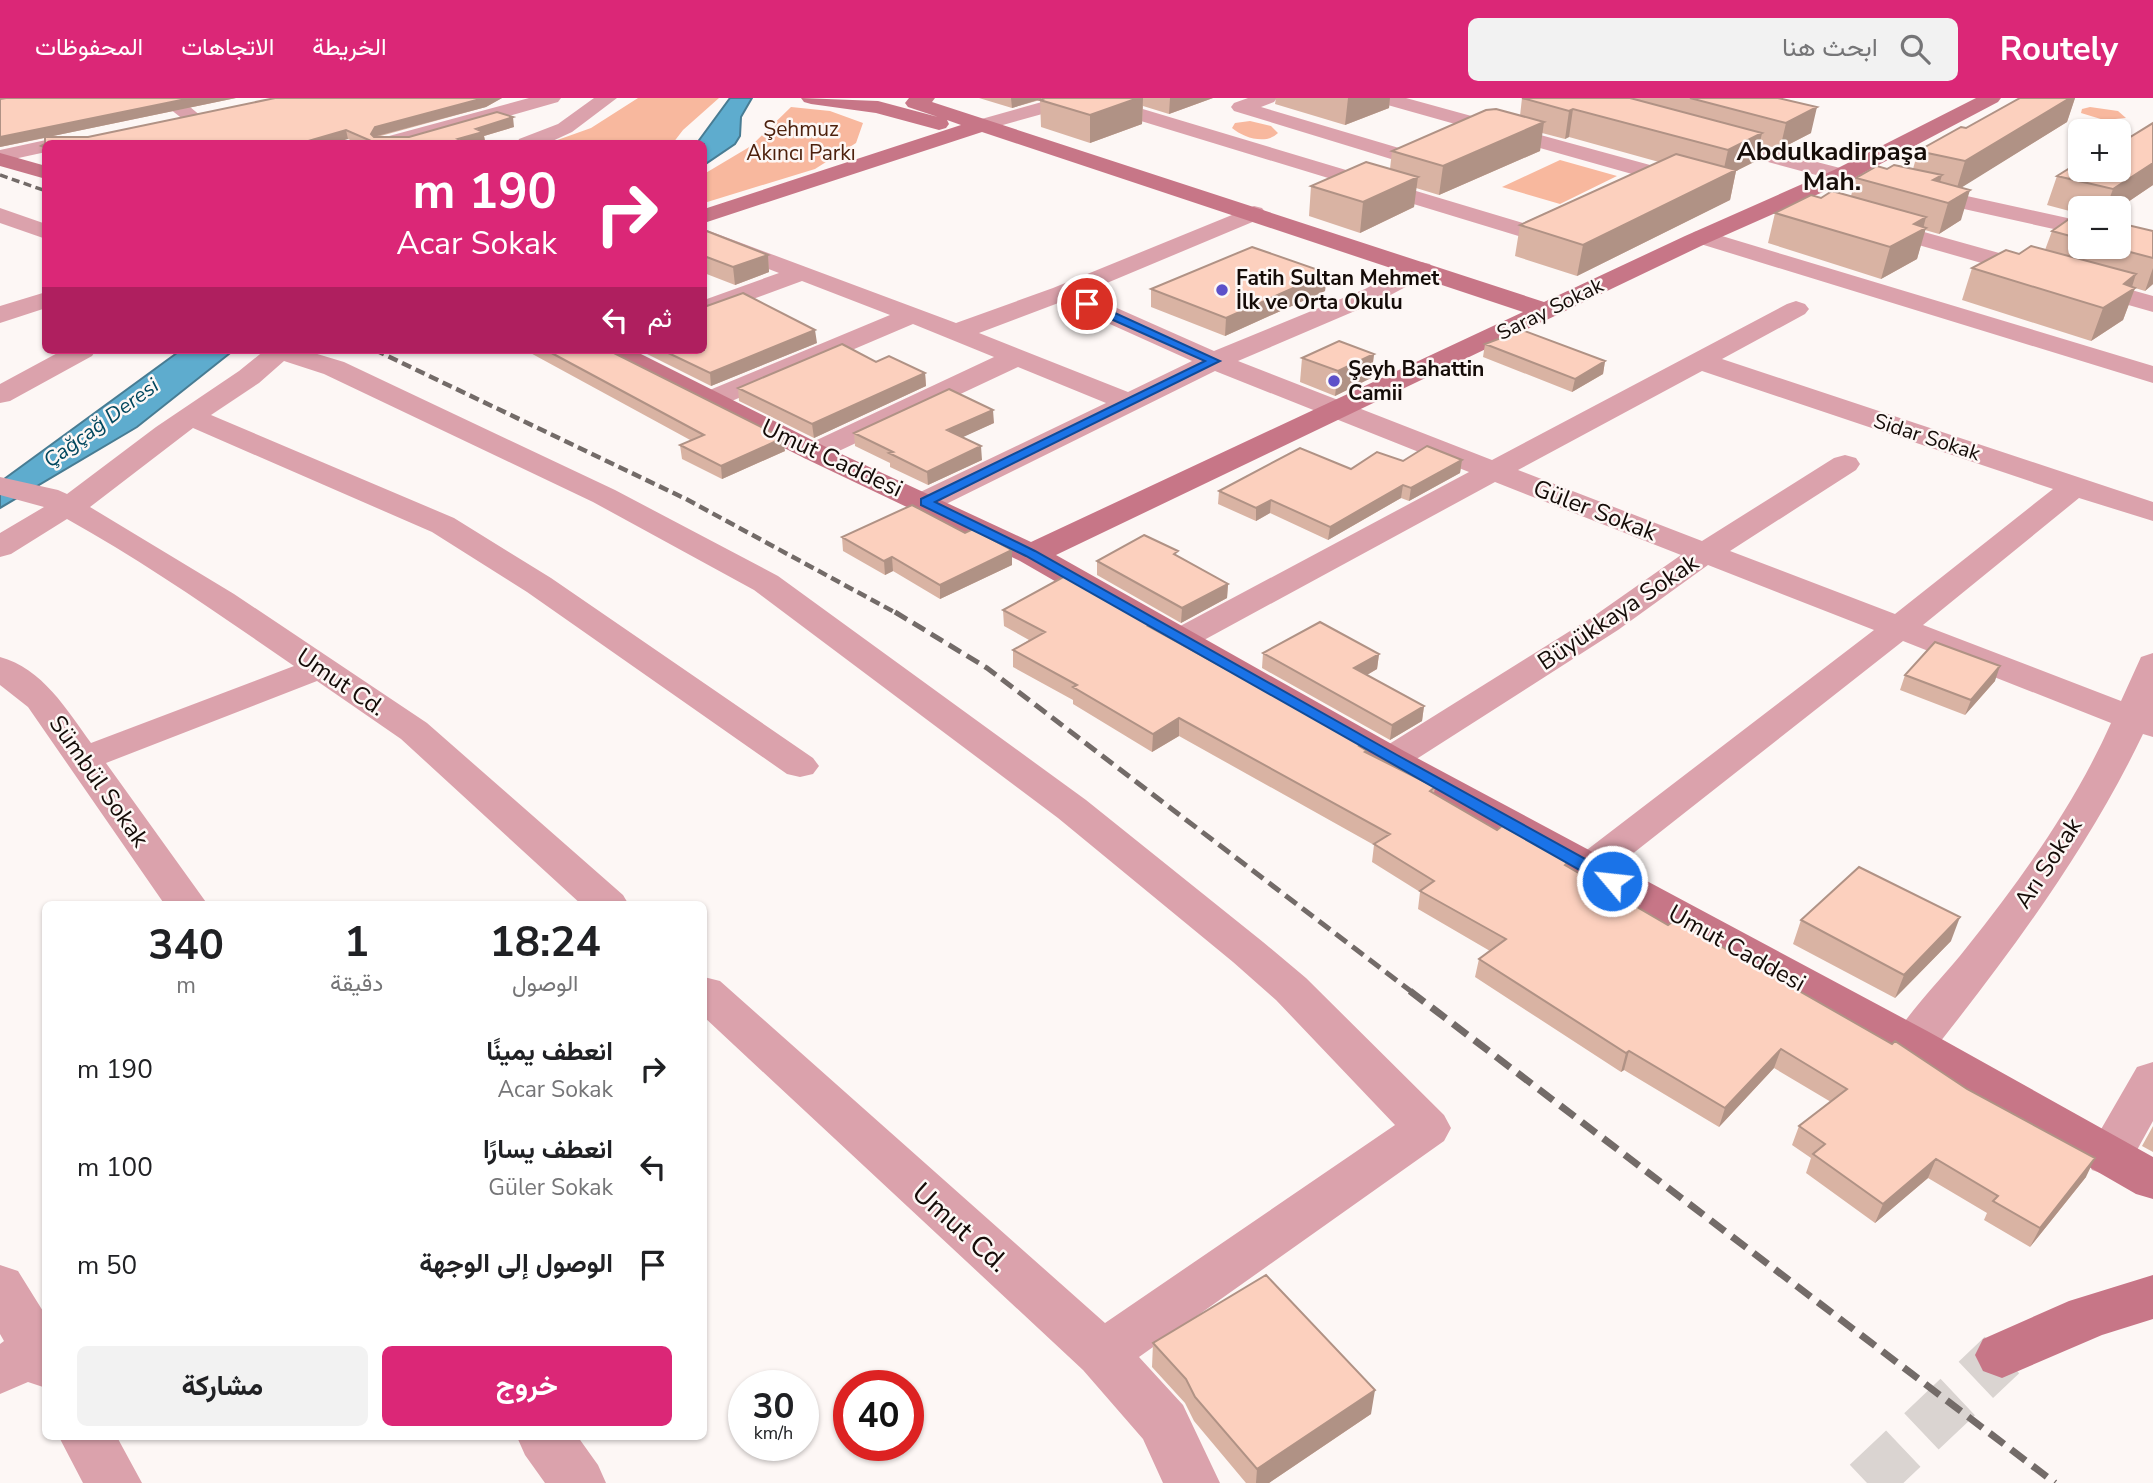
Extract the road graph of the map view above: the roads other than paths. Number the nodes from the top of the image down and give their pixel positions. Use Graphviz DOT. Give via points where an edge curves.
graph roads {
  1 [pos="166,98"];
  2 [pos="551,98"];
  3 [pos="607,98"];
  4 [pos="811,98"];
  5 [pos="1079,98"];
  6 [pos="1085,98"];
  7 [pos="1267,98"];
  8 [pos="1384,98"];
  9 [pos="1991,98"];
  10 [pos="911,100"];
  11 [pos="213,111"];
  12 [pos="191,116"];
  13 [pos="164,121"];
  14 [pos="1468,121"];
  15 [pos="974,127"];
  16 [pos="1443,132"];
  17 [pos="1687,134"];
  18 [pos="400,140"];
  19 [pos="536,140"];
  20 [pos="42,147"];
  21 [pos="0,157"];
  22 [pos="42,172"];
  23 [pos="1339,175"];
  24 [pos="1842,175"];
  25 [pos="1784,200"];
  26 [pos="1824,211"];
  27 [pos="1254,213"];
  28 [pos="0,215"];
  29 [pos="707,215"];
  30 [pos="1850,219"];
  31 [pos="2068,225"];
  32 [pos="38,230"];
  33 [pos="0,234"];
  34 [pos="707,237"];
  35 [pos="1702,237"];
  36 [pos="1421,270"];
  37 [pos="799,274"];
  38 [pos="1062,293"];
  39 [pos="42,300"];
  40 [pos="2153,304"];
  41 [pos="707,308"];
  42 [pos="1796,309"];
  43 [pos="1545,311"];
  44 [pos="0,315"];
  45 [pos="913,315"];
  46 [pos="954,333"];
  47 [pos="2153,352"];
  48 [pos="76,354"];
  49 [pos="276,354"];
  50 [pos="293,354"];
  51 [pos="620,354"];
  52 [pos="1015,358"];
  53 [pos="1214,361"];
  54 [pos="1700,361"];
  55 [pos="2142,371"];
  56 [pos="0,395"];
  57 [pos="710,400"];
  58 [pos="1130,403"];
  59 [pos="1338,411"];
  60 [pos="188,418"];
  61 [pos="814,452"];
  62 [pos="1844,464"];
  63 [pos="1494,471"];
  64 [pos="0,486"];
  65 [pos="2076,486"];
  66 [pos="57,502"];
  67 [pos="925,502"];
  68 [pos="2153,512"];
  69 [pos="0,547"];
  70 [pos="1705,553"];
  71 [pos="1031,554"];
  72 [pos="1899,628"];
  73 [pos="1181,639"];
  74 [pos="2153,664"];
  75 [pos="0,668"];
  76 [pos="320,668"];
  77 [pos="2142,721"];
  78 [pos="83,759"];
  79 [pos="1391,759"];
  80 [pos="800,766"];
  81 [pos="1589,868"];
  82 [pos="184,901"];
  83 [pos="604,901"];
  84 [pos="707,995"];
  85 [pos="1913,1044"];
  86 [pos="2153,1079"];
  87 [pos="2109,1157"];
  88 [pos="2153,1180"];
  89 [pos="0,1286"];
  90 [pos="2153,1297"];
  91 [pos="1102,1354"];
  92 [pos="2002,1355"];
  93 [pos="32,1357"];
  94 [pos="89,1440"];
  95 [pos="547,1440"];
  96 [pos="114,1483"];
  97 [pos="579,1483"];
  98 [pos="1192,1483"];
  1 -- 12 [label="street"];
  2 -- 18 [label="street"];
  3 -- 19 [label="street" via="565,128"];
  4 -- 15 [label="street"];
  5 -- 15 [label="street"];
  6 -- 23 [label="street"];
  7 -- 23 [label="street" via="1241,107 1398,150"];
  8 -- 14 [label="street"];
  9 -- 24 [label="street, Saray Sokak"];
  10 -- 15 [label="street"];
  11 -- 12 [label="street"];
  12 -- 13 [label="street"];
  14 -- 16 [label="street"];
  14 -- 23 [label="street" via="1653,173 1525,231"];
  15 -- 27 [label="street"];
  15 -- 29 [label="street"];
  17 -- 24 [label="street"];
  20 -- 21 [label="street"];
  21 -- 22 [label="street"];
  24 -- 25 [label="street, Saray Sokak"];
  24 -- 31 [label="street"];
  25 -- 26 [label="street"];
  25 -- 35 [label="street, Saray Sokak"];
  27 -- 36 [label="street"];
  27 -- 38 [label="street"];
  28 -- 32 [label="street"];
  30 -- 40 [label="street"];
  32 -- 33 [label="street"];
  34 -- 37 [label="street"];
  35 -- 43 [label="street, Saray Sokak"];
  35 -- 55 [label="street"];
  36 -- 43 [label="street"];
  36 -- 53 [label="street"];
  37 -- 41 [label="street"];
  37 -- 45 [label="street"];
  38 -- 46 [label="street"];
  38 -- 53 [label="street, Güler Sokak"];
  39 -- 44 [label="street"];
  42 -- 54 [label="street"];
  43 -- 59 [label="street, Saray Sokak"];
  45 -- 46 [label="street"];
  45 -- 57 [label="street"];
  46 -- 52 [label="street"];
  47 -- 55 [label="street"];
  48 -- 56 [label="street"];
  49 -- 60 [label="street"];
  50 -- 91 [label="street" via="334,368 604,496 766,583 1072,809 1248,952 1291,989 1427,1128"];
  51 -- 57 [label="street, Umut Caddesi"];
  52 -- 58 [label="street"];
  52 -- 61 [label="street"];
  53 -- 58 [label="street"];
  53 -- 59 [label="street, Güler Sokak"];
  54 -- 63 [label="street"];
  54 -- 65 [label="street, Sidar Sokak"];
  57 -- 61 [label="street, Umut Caddesi"];
  58 -- 67 [label="street"];
  59 -- 63 [label="street, Güler Sokak"];
  59 -- 71 [label="street, Saray Sokak"];
  60 -- 66 [label="street" via="83,498"];
  60 -- 80 [label="street" via="443,525 539,585"];
  61 -- 67 [label="street, Umut Caddesi"];
  62 -- 70 [label="street, Büyükkaya Sokak"];
  63 -- 70 [label="street, Güler Sokak"];
  63 -- 73 [label="street"];
  64 -- 66 [label="street, Umut Cd."];
  65 -- 68 [label="street, Sidar Sokak"];
  65 -- 72 [label="street"];
  66 -- 69 [label="street"];
  66 -- 76 [label="street, Umut Cd." via="115,533"];
  67 -- 71 [label="street, Umut Caddesi"];
  70 -- 72 [label="street, Güler Sokak"];
  70 -- 79 [label="street, Büyükkaya Sokak" via="1606,623"];
  71 -- 73 [label="street, Umut Caddesi"];
  72 -- 77 [label="street, Güler Sokak"];
  72 -- 81 [label="street"];
  73 -- 79 [label="street, Umut Caddesi"];
  74 -- 77 [label="street, Arı Sokak"];
  75 -- 78 [label="street, Sümbül Sokak" via="41,699"];
  76 -- 78 [label="street"];
  76 -- 83 [label="street, Umut Cd." via="414,731"];
  77 -- 85 [label="street, Arı Sokak" via="2119,747 2055,855 1986,956"];
  78 -- 82 [label="street, Sümbül Sokak"];
  79 -- 81 [label="street, Umut Caddesi"];
  81 -- 85 [label="street, Umut Caddesi"];
  84 -- 91 [label="street, Umut Cd."];
  85 -- 87 [label="street, Umut Caddesi"];
  86 -- 87 [label="street"];
  87 -- 88 [label="street, Umut Caddesi"];
  89 -- 93 [label="street"];
  90 -- 92 [label="street" via="2088,1317"];
  91 -- 98 [label="street, Umut Cd." via="1163,1422"];
  94 -- 96 [label="street"];
  95 -- 97 [label="street"];
}
